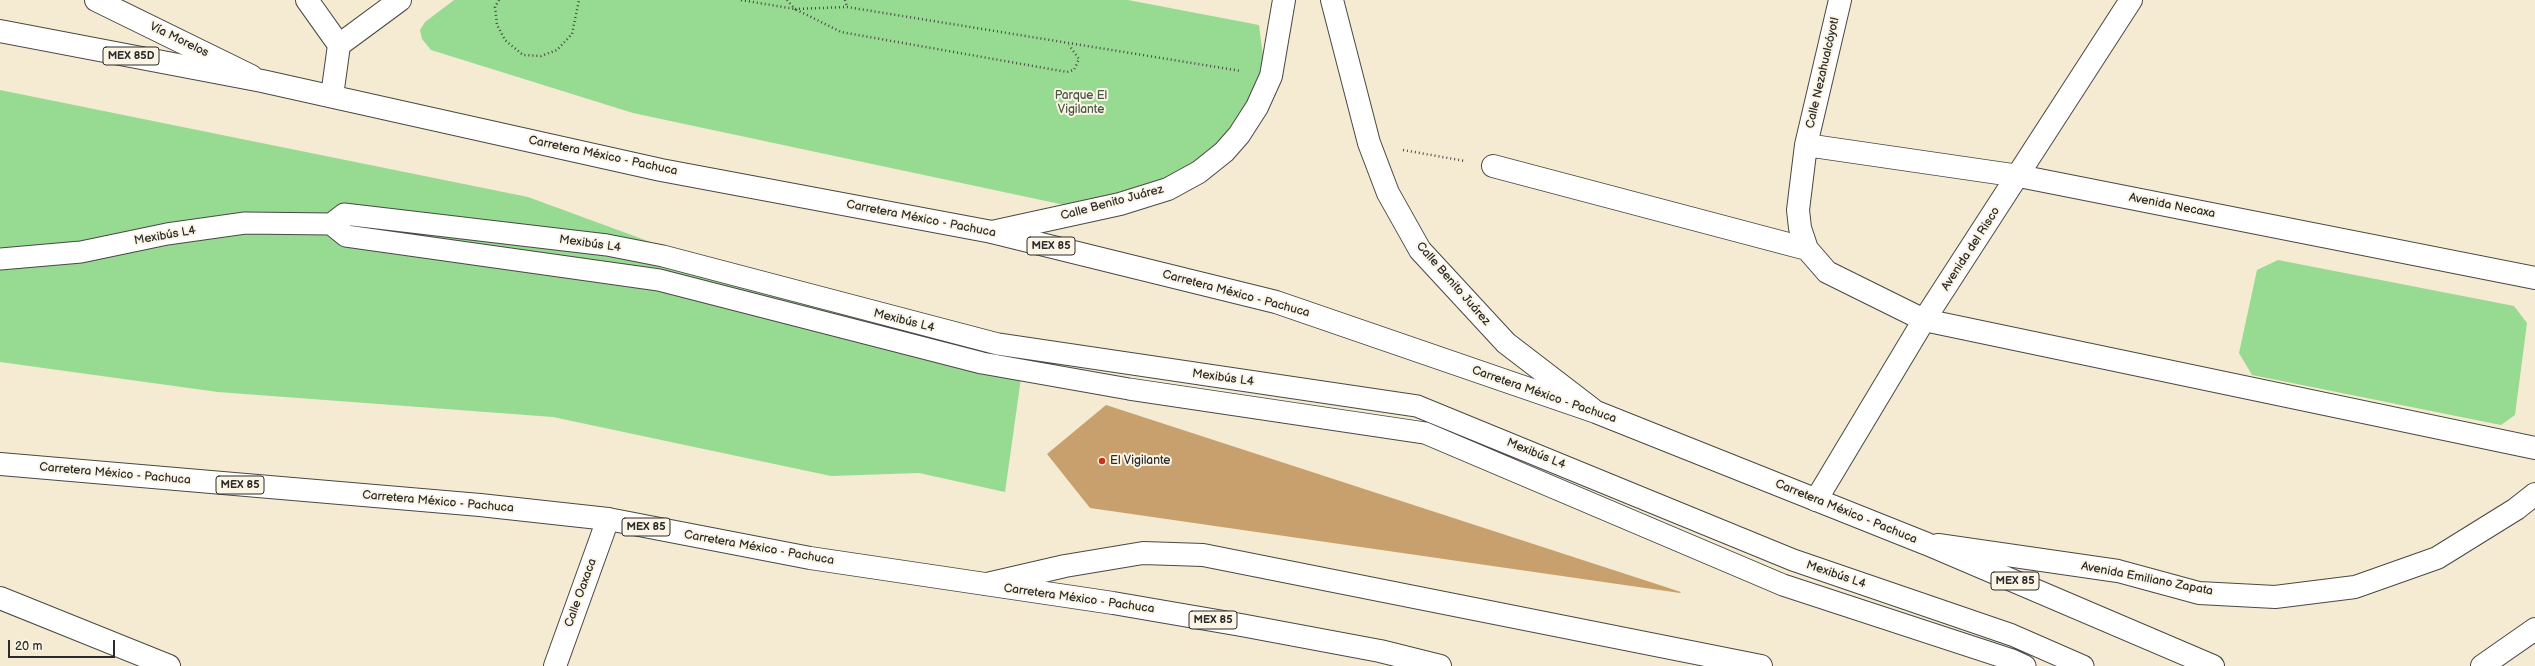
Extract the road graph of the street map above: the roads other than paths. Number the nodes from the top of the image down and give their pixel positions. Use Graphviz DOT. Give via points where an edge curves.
graph roads {
  1 [pos="96,0"];
  2 [pos="307,0"];
  3 [pos="400,0"];
  4 [pos="1284,0"];
  5 [pos="1332,0"];
  6 [pos="1840,0"];
  7 [pos="2131,0"];
  8 [pos="0,31"];
  9 [pos="339,45"];
  10 [pos="262,81"];
  11 [pos="332,96"];
  12 [pos="1806,145"];
  13 [pos="1493,166"];
  14 [pos="2019,176"];
  15 [pos="331,224"];
  16 [pos="992,232"];
  17 [pos="1807,249"];
  18 [pos="0,259"];
  19 [pos="2535,278"];
  20 [pos="1924,320"];
  21 [pos="1596,412"];
  22 [pos="2535,448"];
  23 [pos="0,464"];
  24 [pos="2535,494"];
  25 [pos="1816,500"];
  26 [pos="608,519"];
  27 [pos="1927,544"];
  28 [pos="984,585"];
  29 [pos="0,598"];
  30 [pos="2530,634"];
  31 [pos="1385,659"];
  32 [pos="169,666"];
  33 [pos="555,666"];
  34 [pos="1440,666"];
  35 [pos="1761,666"];
  36 [pos="2025,666"];
  37 [pos="2083,666"];
  38 [pos="2213,666"];
  39 [pos="2482,666"];
  1 -- 10 [label="main road, Vía Morelos / MEX 85"];
  2 -- 9 [label="main road"];
  3 -- 9 [label="main road"];
  4 -- 16 [label="main road, Calle Benito Juárez" via="1271,76 1257,107 1239,135 1224,152 1199,172 1168,189 1120,204"];
  5 -- 21 [label="main road, Calle Benito Juárez" via="1369,143 1388,193 1420,250 1506,343"];
  6 -- 12 [label="main road, Calle Nezahualcóyotl"];
  7 -- 14 [label="main road, Avenida del Risco"];
  8 -- 10 [label="main road, MEX 85D"];
  9 -- 11 [label="main road"];
  10 -- 11 [label="main road, Carretera México - Pachuca / MEX 85"];
  11 -- 16 [label="main road, Carretera México - Pachuca / MEX 85" via="661,170"];
  12 -- 14 [label="main road, Avenida Necaxa"];
  12 -- 17 [label="main road, Calle Nezahualcóyotl" via="1798,210 1800,228"];
  13 -- 17 [label="main road"];
  14 -- 19 [label="main road, Avenida Necaxa"];
  14 -- 20 [label="main road, Avenida del Risco"];
  15 -- 18 [label="lane, Mexibús L4" via="245,223 167,234 81,252"];
  15 -- 36 [label="lane, Mexibús L4" via="346,236 659,280 982,363 1129,389 1425,433 1783,585"];
  15 -- 37 [label="lane, Mexibús L4" via="344,214 607,245 678,260 998,344 1417,406 1793,560 2012,635"];
  16 -- 21 [label="main road, Carretera México - Pachuca / MEX 85" via="1276,302"];
  17 -- 20 [label="main road" via="1827,272"];
  20 -- 22 [label="main road"];
  20 -- 25 [label="main road, Avenida del Risco"];
  21 -- 25 [label="main road, Carretera México - Pachuca / MEX 85"];
  23 -- 26 [label="main road, Carretera México - Pachuca / MEX 85" via="480,505"];
  24 -- 27 [label="main road, Avenida Emiliano Zapata" via="2516,509 2436,558 2355,587 2275,597 2199,592 2118,571"];
  25 -- 27 [label="main road, Carretera México - Pachuca / MEX 85"];
  26 -- 28 [label="main road, Carretera México - Pachuca / MEX 85" via="810,558"];
  26 -- 33 [label="main road, Calle Oaxaca"];
  27 -- 38 [label="main road, Carretera México - Pachuca / MEX 85"];
  28 -- 31 [label="main road, Carretera México - Pachuca / MEX 85" via="1113,602"];
  28 -- 35 [label="main road" via="1065,566 1143,553 1203,555"];
  29 -- 32 [label="main road"];
  30 -- 39 [label="main road"];
  31 -- 34 [label="main road, Carretera México - Pachuca / MEX 85"];
}
